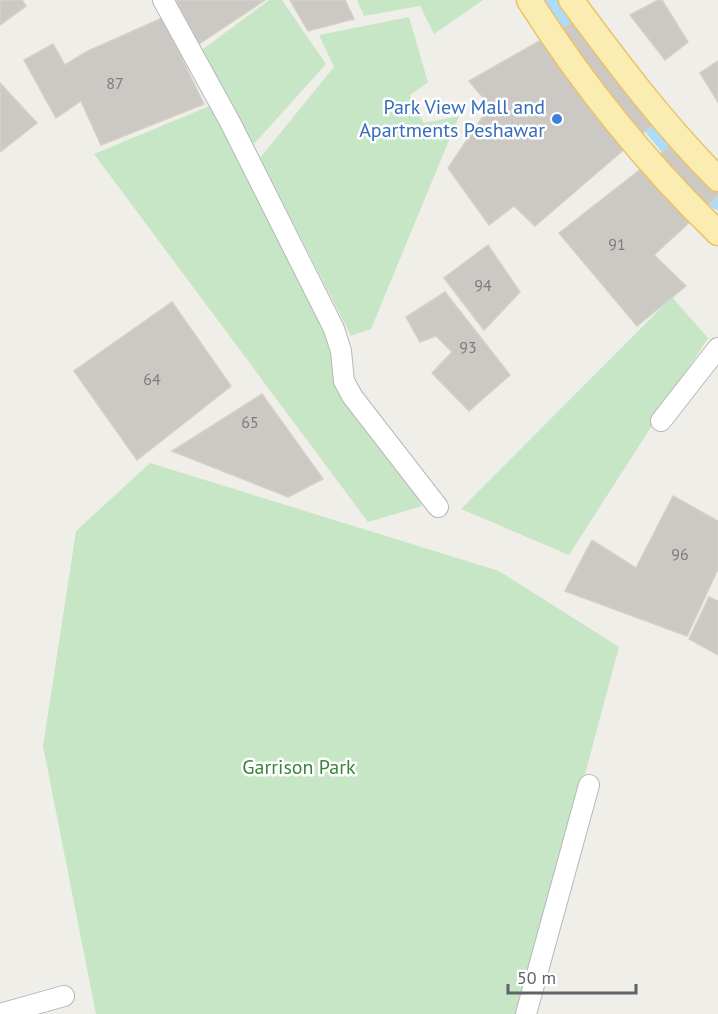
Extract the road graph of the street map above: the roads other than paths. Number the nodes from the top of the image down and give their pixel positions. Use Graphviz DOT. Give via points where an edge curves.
graph roads {
  1 [pos="163,0"];
  2 [pos="529,0"];
  3 [pos="571,0"];
  4 [pos="718,179"];
  5 [pos="718,232"];
  6 [pos="718,348"];
  7 [pos="661,421"];
  8 [pos="438,507"];
  9 [pos="589,785"];
  10 [pos="64,996"];
  11 [pos="0,1014"];
  12 [pos="526,1014"];
  1 -- 8 [label="street" via="334,329 344,381 352,396"];
  2 -- 5 [label="main road" via="574,67 636,147"];
  3 -- 4 [label="main road" via="634,84"];
  6 -- 7 [label="street"];
  9 -- 12 [label="street"];
  10 -- 11 [label="street"];
}
